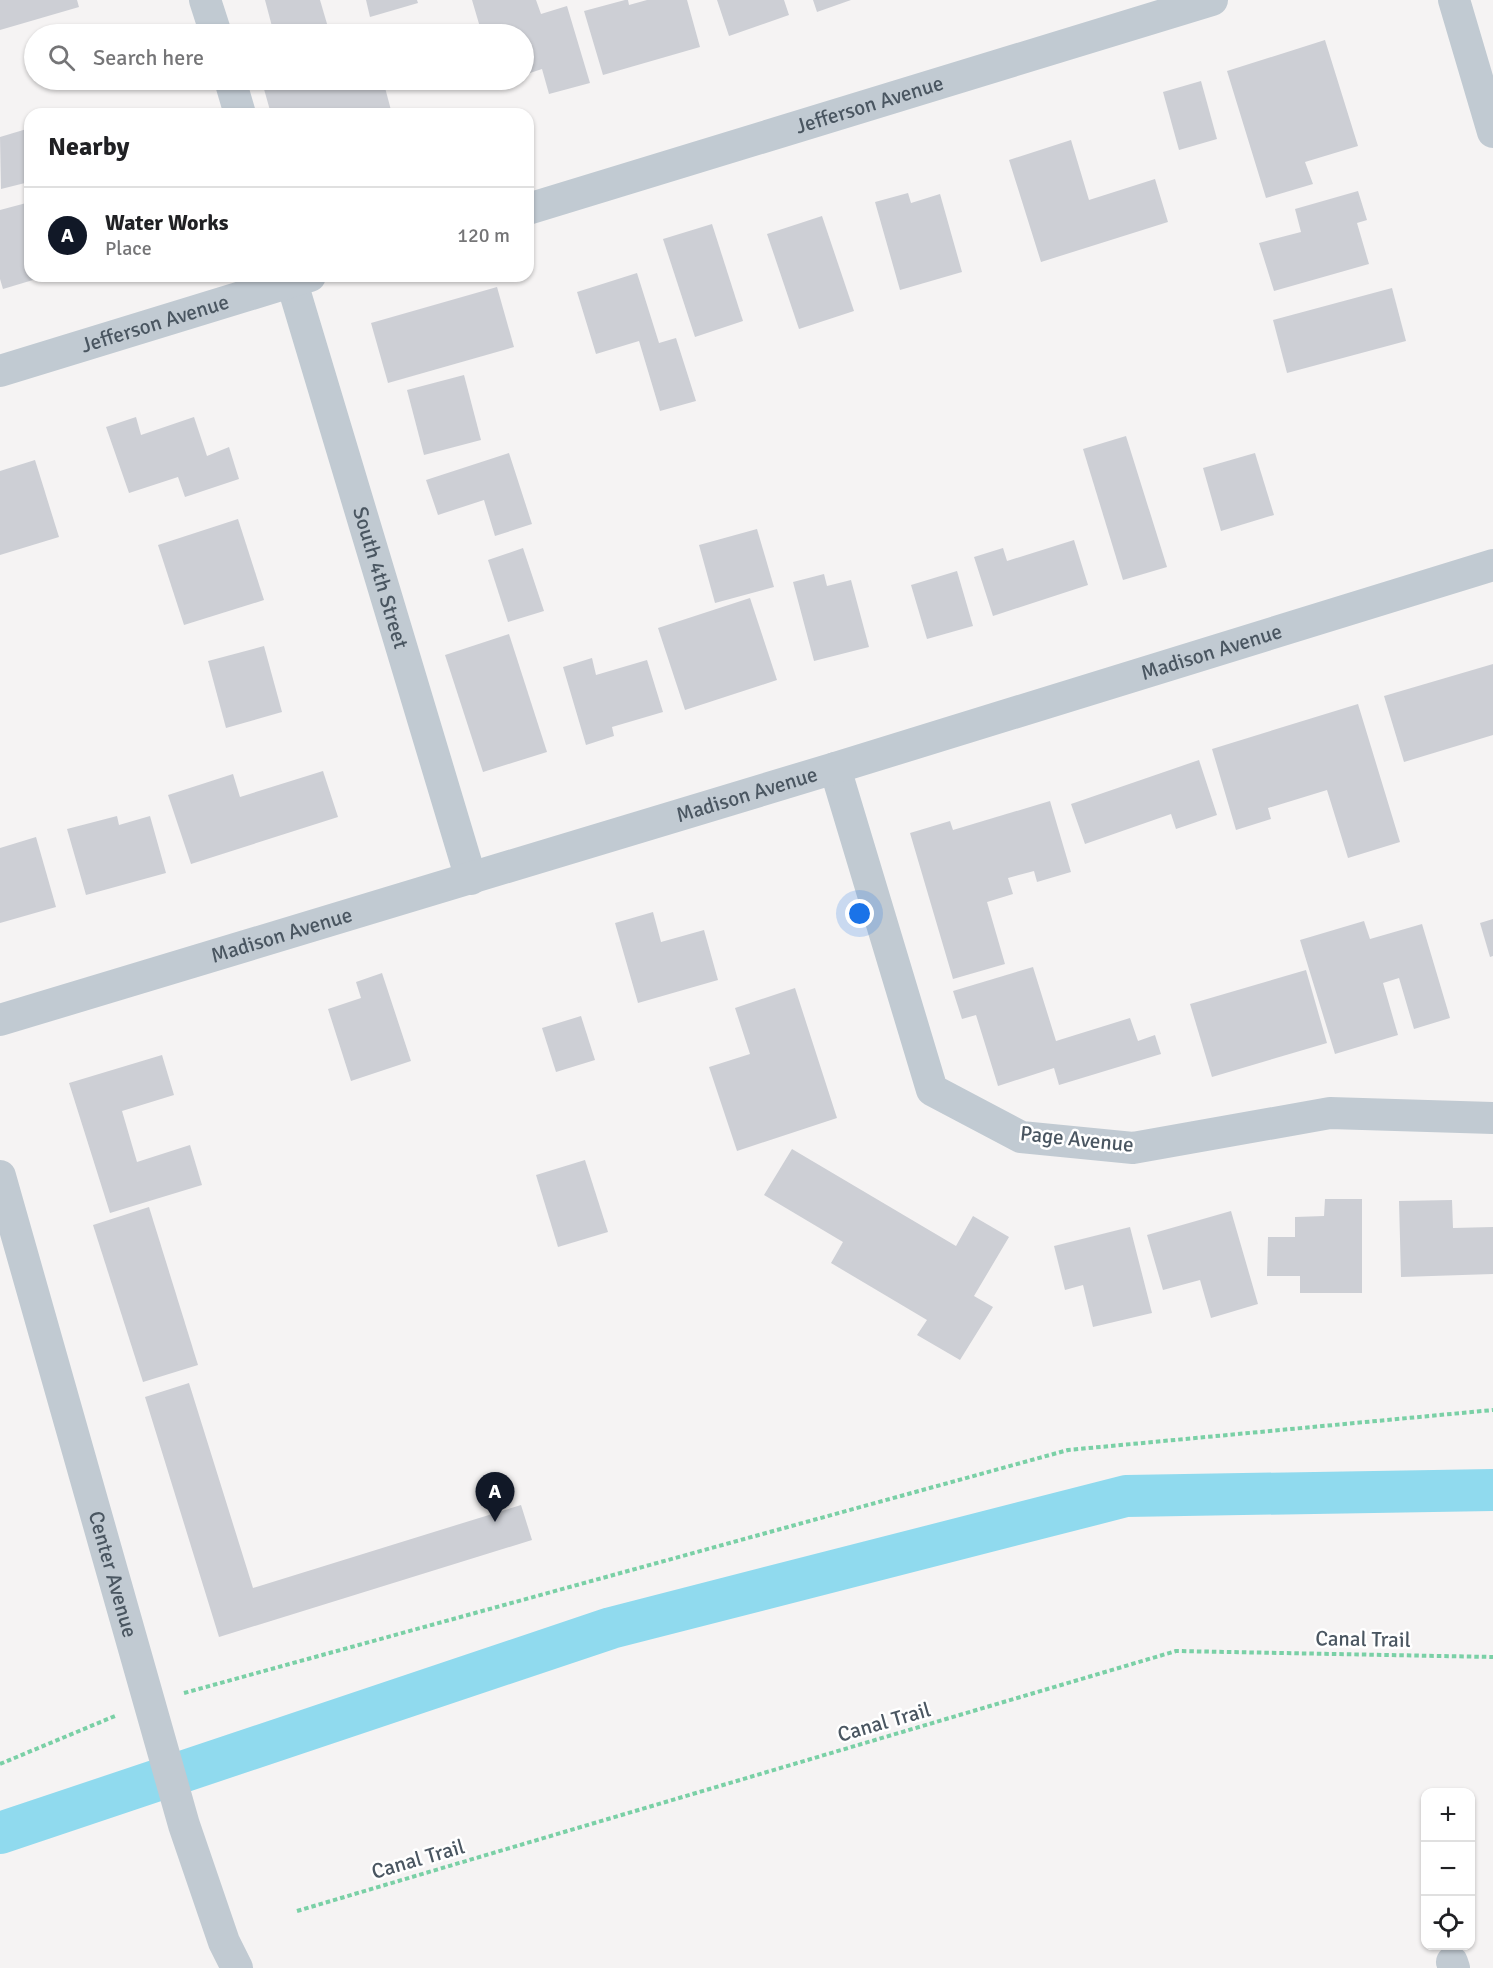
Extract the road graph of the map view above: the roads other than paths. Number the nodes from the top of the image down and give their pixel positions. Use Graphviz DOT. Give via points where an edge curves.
graph roads {
  1 [pos="205,0"];
  2 [pos="1212,0"];
  3 [pos="1454,0"];
  4 [pos="213,24"];
  5 [pos="233,90"];
  6 [pos="238,108"];
  7 [pos="1493,132"];
  8 [pos="534,208"];
  9 [pos="285,282"];
  10 [pos="299,282"];
  11 [pos="0,371"];
  12 [pos="1493,564"];
  13 [pos="835,768"];
  14 [pos="471,879"];
  15 [pos="0,1020"];
  16 [pos="1493,1118"];
  17 [pos="0,1176"];
  18 [pos="237,1968"];
  1 -- 4 [label="street"];
  2 -- 8 [label="street, Jefferson Avenue"];
  3 -- 7 [label="street"];
  5 -- 6 [label="street"];
  9 -- 11 [label="street, Jefferson Avenue"];
  10 -- 14 [label="street, South 4th Street"];
  12 -- 13 [label="street, Madison Avenue"];
  13 -- 14 [label="street, Madison Avenue"];
  13 -- 16 [label="street, Page Avenue" via="932,1090 1021,1137 1133,1148 1330,1113"];
  14 -- 15 [label="street, Madison Avenue"];
  17 -- 18 [label="street, Center Avenue" via="184,1824 224,1942"];
}
